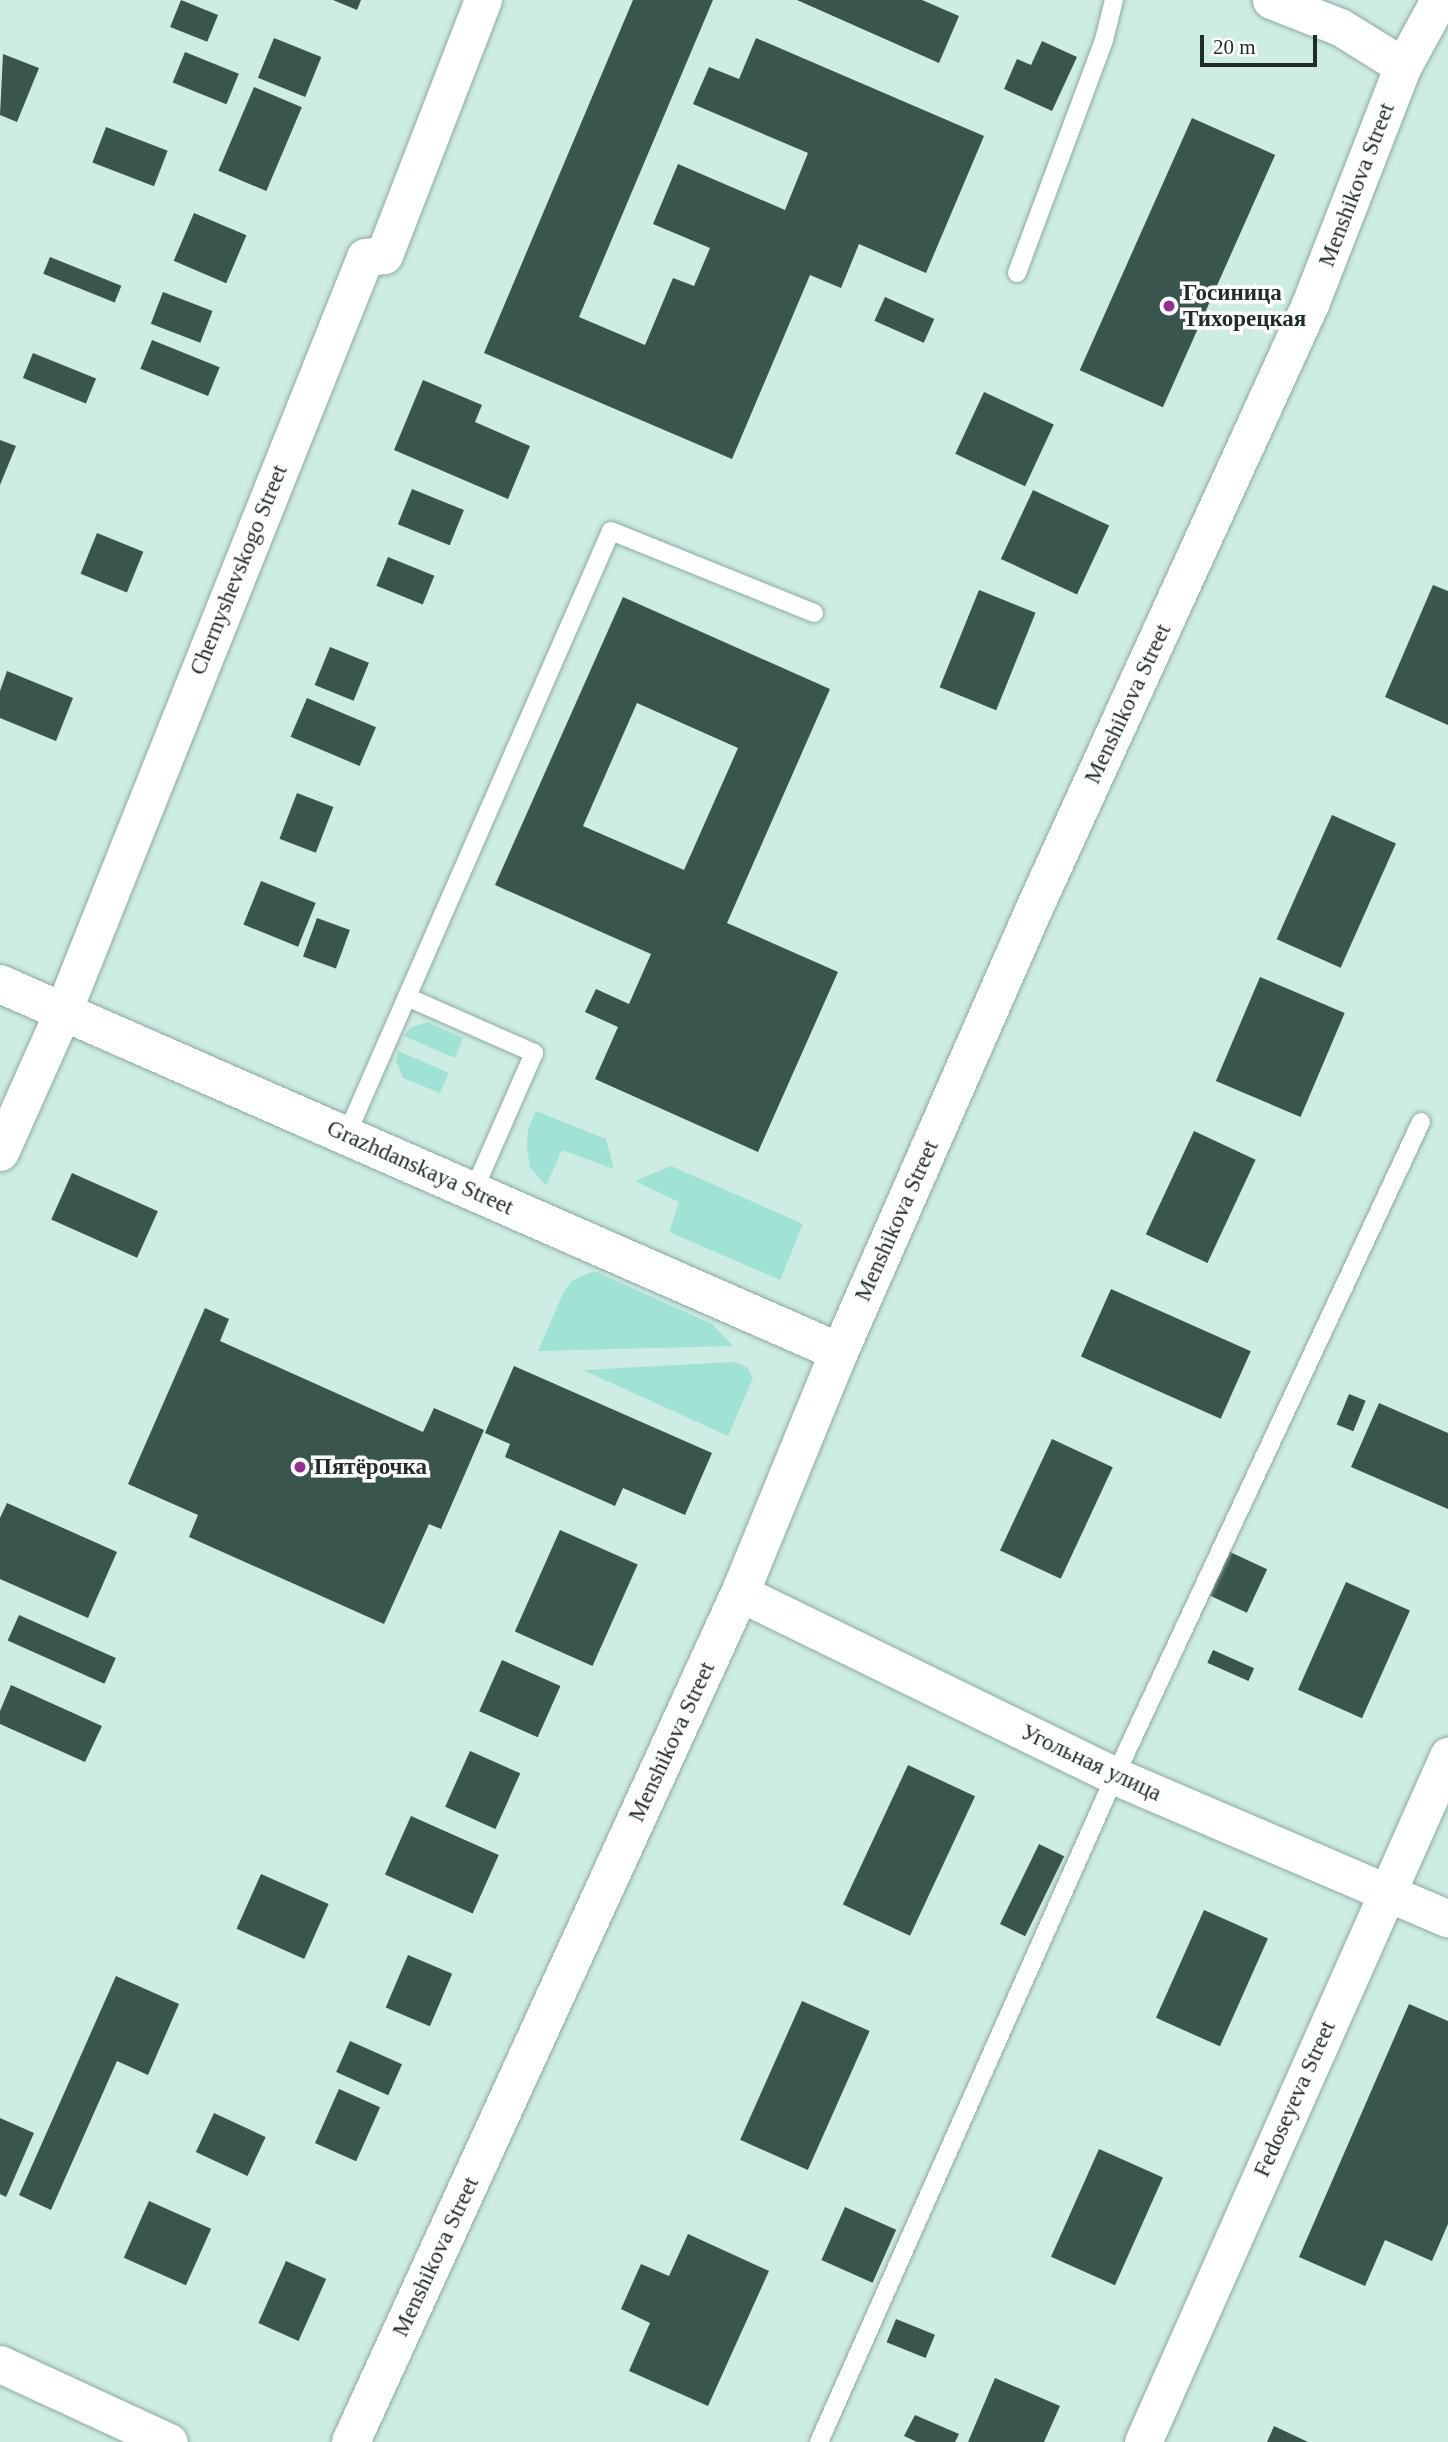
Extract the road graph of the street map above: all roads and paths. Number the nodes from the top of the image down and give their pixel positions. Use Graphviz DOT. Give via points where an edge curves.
graph roads {
  1 [pos="483,0"];
  2 [pos="1114,0"];
  3 [pos="1271,0"];
  4 [pos="1440,0"];
  5 [pos="1403,66"];
  6 [pos="1017,273"];
  7 [pos="814,613"];
  8 [pos="0,984"];
  9 [pos="407,997"];
  10 [pos="64,1011"];
  11 [pos="1421,1122"];
  12 [pos="346,1136"];
  13 [pos="0,1152"];
  14 [pos="473,1192"];
  15 [pos="839,1352"];
  16 [pos="740,1593"];
  17 [pos="1448,1756"];
  18 [pos="1115,1776"];
  19 [pos="1387,1891"];
  20 [pos="1448,1919"];
  21 [pos="0,2364"];
  22 [pos="169,2442"];
  23 [pos="351,2442"];
  24 [pos="819,2442"];
  25 [pos="1143,2442"];
  1 -- 10 [label="street, Chernyshevskogo Street" via="384,255 365,257"];
  2 -- 6 [label="lane" via="1104,40"];
  3 -- 5 [label="street" via="1340,27"];
  4 -- 5 [label="street, Menshikova Street"];
  5 -- 15 [label="street, Menshikova Street" via="1310,304 1038,899"];
  7 -- 9 [label="lane" via="611,531"];
  8 -- 10 [label="main road, Grazhdanskaya Street"];
  9 -- 12 [label="lane"];
  9 -- 14 [label="lane" via="534,1053"];
  10 -- 12 [label="main road, Grazhdanskaya Street"];
  10 -- 13 [label="street, Chernyshevskogo Street"];
  11 -- 18 [label="lane"];
  12 -- 14 [label="main road, Grazhdanskaya Street"];
  14 -- 15 [label="main road, Grazhdanskaya Street"];
  15 -- 16 [label="main road, Menshikova Street"];
  16 -- 18 [label="street, Угольная улица"];
  16 -- 23 [label="main road, Menshikova Street"];
  17 -- 19 [label="street, Fedoseyeva Street"];
  18 -- 19 [label="street, Угольная улица"];
  18 -- 24 [label="lane"];
  19 -- 20 [label="street, Угольная улица"];
  19 -- 25 [label="street, Fedoseyeva Street"];
  21 -- 22 [label="street"];
}
